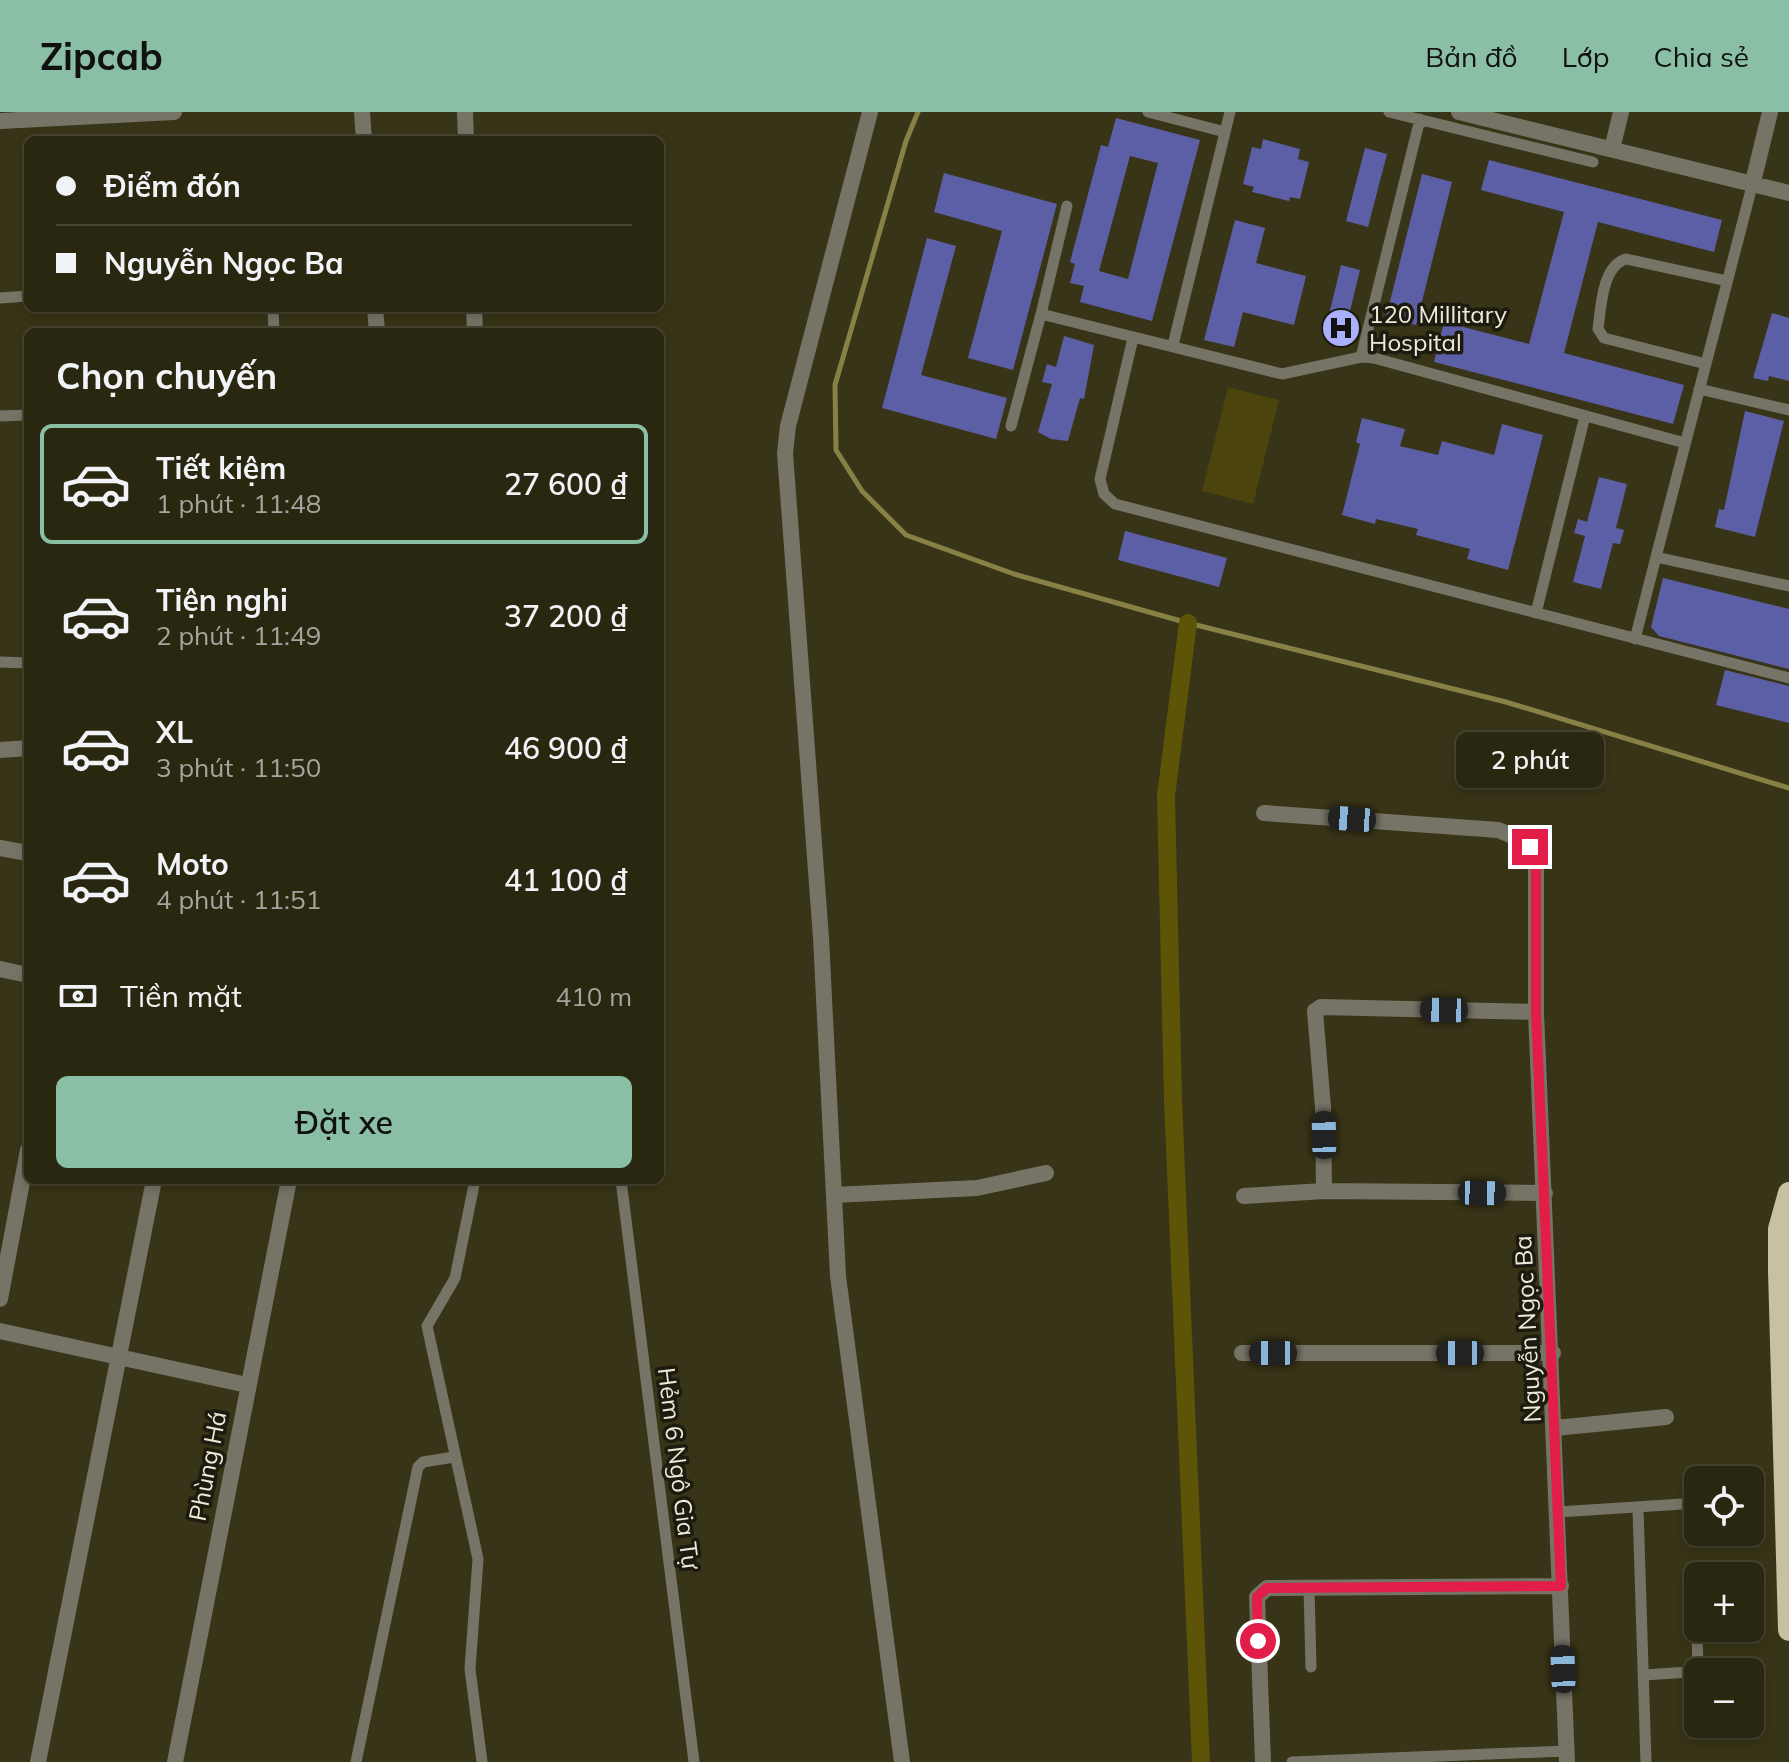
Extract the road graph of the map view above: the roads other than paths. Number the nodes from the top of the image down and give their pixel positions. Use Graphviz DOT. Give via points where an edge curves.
graph roads {
  1 [pos="174,112"];
  2 [pos="362,112"];
  3 [pos="465,112"];
  4 [pos="870,112"];
  5 [pos="1148,112"];
  6 [pos="1230,112"];
  7 [pos="1389,112"];
  8 [pos="1459,112"];
  9 [pos="1621,112"];
  10 [pos="1770,112"];
  11 [pos="1420,119"];
  12 [pos="0,121"];
  13 [pos="1225,132"];
  14 [pos="364,136"];
  15 [pos="466,136"];
  16 [pos="1612,149"];
  17 [pos="1593,162"];
  18 [pos="1752,186"];
  19 [pos="1789,193"];
  20 [pos="1067,206"];
  21 [pos="1727,281"];
  22 [pos="24,296"];
  23 [pos="0,298"];
  24 [pos="1041,314"];
  25 [pos="1133,338"];
  26 [pos="1173,345"];
  27 [pos="1361,357"];
  28 [pos="1706,364"];
  29 [pos="1699,389"];
  30 [pos="1789,410"];
  31 [pos="24,415"];
  32 [pos="0,416"];
  33 [pos="1585,416"];
  34 [pos="1011,426"];
  35 [pos="1685,443"];
  36 [pos="1656,557"];
  37 [pos="1789,586"];
  38 [pos="1536,613"];
  39 [pos="1635,639"];
  40 [pos="0,662"];
  41 [pos="24,663"];
  42 [pos="1789,678"];
  43 [pos="24,748"];
  44 [pos="0,750"];
  45 [pos="1264,813"];
  46 [pos="0,848"];
  47 [pos="24,852"];
  48 [pos="0,969"];
  49 [pos="24,974"];
  50 [pos="1536,1012"];
  51 [pos="24,1171"];
  52 [pos="1046,1173"];
  53 [pos="947,1181"];
  54 [pos="153,1184"];
  55 [pos="288,1184"];
  56 [pos="474,1184"];
  57 [pos="622,1184"];
  58 [pos="1324,1191"];
  59 [pos="1545,1193"];
  60 [pos="1789,1193"];
  61 [pos="842,1194"];
  62 [pos="1244,1196"];
  63 [pos="0,1299"];
  64 [pos="0,1331"];
  65 [pos="1242,1353"];
  66 [pos="1553,1353"];
  67 [pos="120,1356"];
  68 [pos="247,1385"];
  69 [pos="1666,1417"];
  70 [pos="1555,1428"];
  71 [pos="454,1457"];
  72 [pos="1684,1504"];
  73 [pos="1638,1509"];
  74 [pos="1558,1512"];
  75 [pos="1561,1586"];
  76 [pos="1309,1587"];
  77 [pos="1789,1630"];
  78 [pos="1697,1642"];
  79 [pos="1311,1667"];
  80 [pos="1644,1675"];
  81 [pos="1543,1757"];
  82 [pos="1566,1757"];
  83 [pos="1493,1758"];
  84 [pos="38,1762"];
  85 [pos="175,1762"];
  86 [pos="356,1762"];
  87 [pos="482,1762"];
  88 [pos="694,1762"];
  89 [pos="902,1762"];
  90 [pos="1263,1762"];
  91 [pos="1292,1762"];
  92 [pos="1646,1762"];
  1 -- 12 [label="street"];
  2 -- 14 [label="street"];
  3 -- 15 [label="street"];
  4 -- 61 [label="street" via="786,439"];
  5 -- 13 [label="lane"];
  6 -- 13 [label="lane"];
  7 -- 11 [label="lane"];
  8 -- 16 [label="street"];
  9 -- 16 [label="street"];
  10 -- 18 [label="street"];
  11 -- 17 [label="lane"];
  11 -- 27 [label="lane"];
  13 -- 26 [label="lane"];
  16 -- 18 [label="street"];
  18 -- 19 [label="street"];
  18 -- 21 [label="lane"];
  20 -- 24 [label="lane"];
  21 -- 28 [label="lane"];
  21 -- 28 [label="lane" via="1626,259 1610,271 1598,329 1604,338"];
  22 -- 23 [label="lane"];
  24 -- 25 [label="lane"];
  24 -- 34 [label="lane"];
  25 -- 26 [label="lane"];
  25 -- 38 [label="lane" via="1100,479 1104,494 1115,504"];
  26 -- 27 [label="lane" via="1282,374"];
  27 -- 33 [label="lane"];
  28 -- 29 [label="lane"];
  29 -- 30 [label="lane"];
  29 -- 35 [label="lane"];
  31 -- 32 [label="lane"];
  33 -- 35 [label="lane"];
  33 -- 38 [label="lane"];
  35 -- 36 [label="lane"];
  36 -- 37 [label="lane"];
  36 -- 39 [label="lane"];
  38 -- 39 [label="lane"];
  39 -- 42 [label="lane"];
  40 -- 41 [label="lane"];
  43 -- 44 [label="street"];
  45 -- 50 [label="street, Nguyễn Ngọc Ba" via="1498,830 1516,836 1530,847 1536,862"];
  46 -- 47 [label="street"];
  48 -- 49 [label="street"];
  50 -- 58 [label="street" via="1321,1007 1315,1011"];
  50 -- 59 [label="street, Nguyễn Ngọc Ba"];
  51 -- 63 [label="street"];
  52 -- 61 [label="street" via="977,1188"];
  53 -- 61 [label="street" via="865,1184"];
  54 -- 67 [label="street"];
  55 -- 68 [label="street, Phùng Há"];
  56 -- 71 [label="lane" via="455,1278 427,1326"];
  57 -- 88 [label="lane, Hẻm 6 Ngô Gia Tự"];
  58 -- 59 [label="street"];
  58 -- 62 [label="street"];
  59 -- 66 [label="street, Nguyễn Ngọc Ba"];
  60 -- 77 [label="highway" via="1779,1243"];
  61 -- 89 [label="street" via="842,1319"];
  64 -- 67 [label="street"];
  65 -- 66 [label="street"];
  66 -- 70 [label="street, Nguyễn Ngọc Ba"];
  67 -- 68 [label="street"];
  67 -- 84 [label="street"];
  68 -- 85 [label="street, Phùng Há"];
  69 -- 70 [label="street"];
  70 -- 74 [label="street, Nguyễn Ngọc Ba"];
  71 -- 86 [label="lane" via="418,1467"];
  71 -- 87 [label="lane" via="478,1559 470,1669"];
  72 -- 73 [label="lane"];
  73 -- 74 [label="lane"];
  73 -- 80 [label="lane"];
  74 -- 75 [label="street, Nguyễn Ngọc Ba"];
  75 -- 76 [label="street"];
  75 -- 82 [label="street, Nguyễn Ngọc Ba"];
  76 -- 79 [label="lane"];
  76 -- 90 [label="street" via="1267,1588 1257,1597"];
  78 -- 80 [label="lane" via="1698,1667"];
  80 -- 92 [label="lane"];
  81 -- 82 [label="lane"];
  81 -- 83 [label="lane"];
  83 -- 91 [label="lane"];
}
